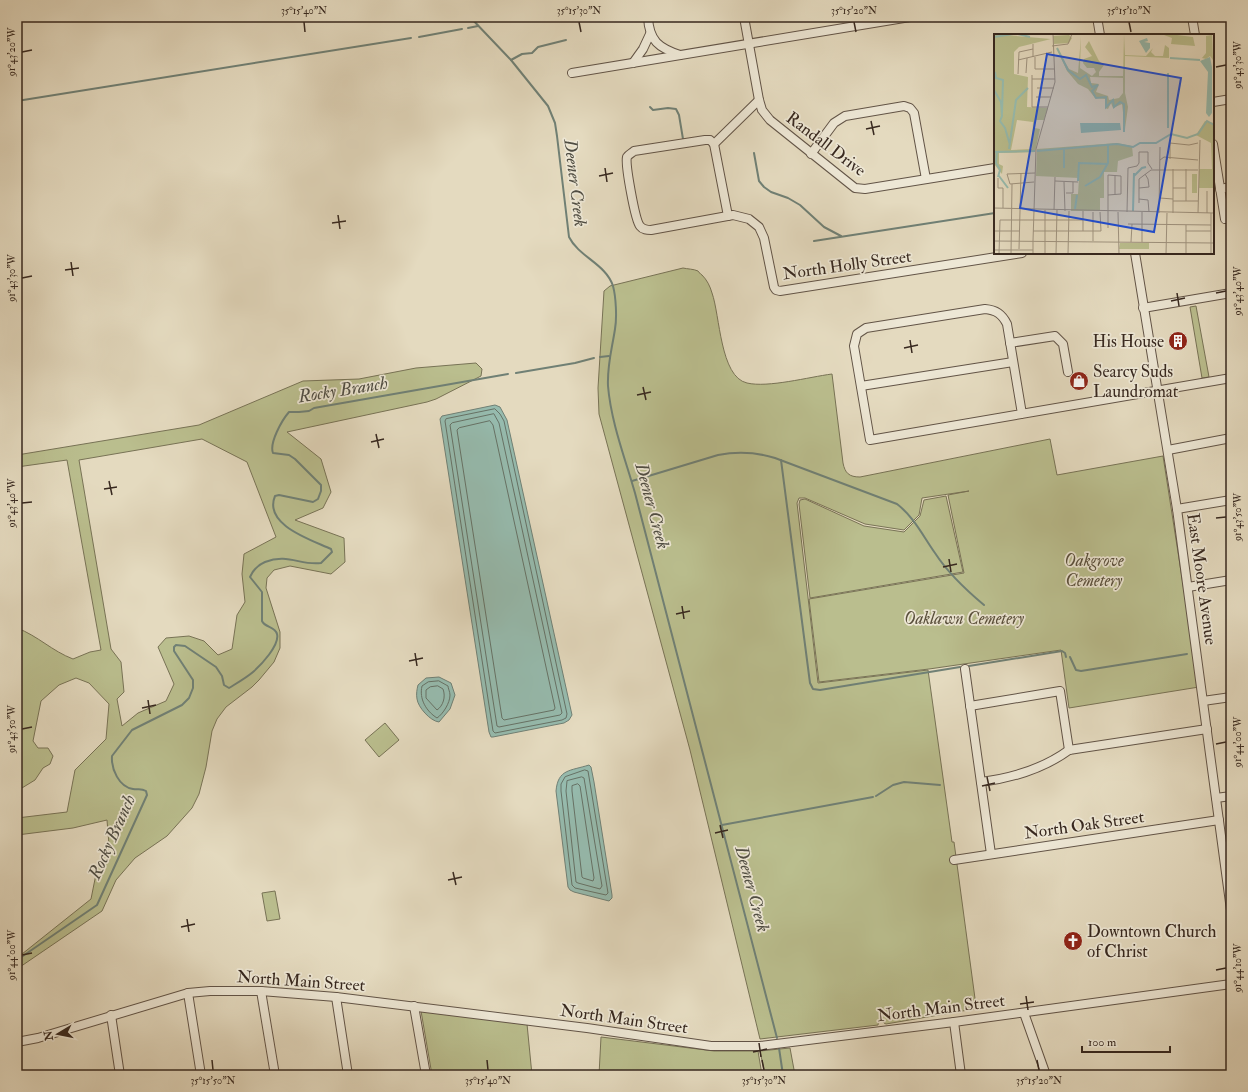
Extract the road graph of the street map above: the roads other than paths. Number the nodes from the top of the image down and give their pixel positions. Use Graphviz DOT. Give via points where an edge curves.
graph roads {
  1 [pos="648,17"];
  2 [pos="744,17"];
  3 [pos="910,17"];
  4 [pos="1097,17"];
  5 [pos="1192,17"];
  6 [pos="650,34"];
  7 [pos="1100,34"];
  8 [pos="1195,34"];
  9 [pos="749,44"];
  10 [pos="682,55"];
  11 [pos="633,63"];
  12 [pos="572,74"];
  13 [pos="1231,99"];
  14 [pos="758,100"];
  15 [pos="1214,102"];
  16 [pos="714,144"];
  17 [pos="1214,150"];
  18 [pos="811,154"];
  19 [pos="994,168"];
  20 [pos="926,179"];
  21 [pos="1231,187"];
  22 [pos="1220,188"];
  23 [pos="728,216"];
  24 [pos="1225,219"];
  25 [pos="1016,254"];
  26 [pos="1134,254"];
  27 [pos="1231,294"];
  28 [pos="1143,308"];
  29 [pos="1010,343"];
  30 [pos="1014,362"];
  31 [pos="1068,372"];
  32 [pos="1231,378"];
  33 [pos="861,386"];
  34 [pos="1157,391"];
  35 [pos="1022,414"];
  36 [pos="1231,438"];
  37 [pos="1168,450"];
  38 [pos="1231,500"];
  39 [pos="1177,509"];
  40 [pos="1231,580"];
  41 [pos="1188,587"];
  42 [pos="965,669"];
  43 [pos="1231,697"];
  44 [pos="1203,701"];
  45 [pos="970,706"];
  46 [pos="1207,729"];
  47 [pos="1069,750"];
  48 [pos="981,782"];
  49 [pos="1231,796"];
  50 [pos="1216,798"];
  51 [pos="1219,820"];
  52 [pos="991,854"];
  53 [pos="954,860"];
  54 [pos="1230,890"];
  55 [pos="1231,910"];
  56 [pos="1231,984"];
  57 [pos="261,991"];
  58 [pos="188,993"];
  59 [pos="336,997"];
  60 [pos="414,1006"];
  61 [pos="1024,1013"];
  62 [pos="111,1015"];
  63 [pos="954,1022"];
  64 [pos="17,1042"];
  65 [pos="120,1075"];
  66 [pos="201,1075"];
  67 [pos="275,1075"];
  68 [pos="348,1075"];
  69 [pos="426,1075"];
  70 [pos="961,1075"];
  71 [pos="1046,1075"];
  1 -- 6 [label="street"];
  2 -- 9 [label="street, Randall Drive"];
  3 -- 9 [label="street"];
  4 -- 7 [label="street"];
  5 -- 8 [label="street"];
  6 -- 10 [label="street" via="661,46"];
  6 -- 11 [label="street" via="644,49"];
  9 -- 10 [label="street"];
  9 -- 14 [label="street, Randall Drive"];
  10 -- 11 [label="street"];
  11 -- 12 [label="street"];
  13 -- 15 [label="street"];
  14 -- 16 [label="street"];
  14 -- 18 [label="street, Randall Drive" via="765,115"];
  16 -- 23 [label="street"];
  16 -- 23 [label="street, North Holly Street" via="710,140 705,140 634,151 627,157 637,220 642,228 651,230"];
  17 -- 22 [label="street"];
  18 -- 20 [label="street, Randall Drive" via="855,188 865,189"];
  18 -- 20 [label="street" via="839,119 904,106 914,113"];
  19 -- 20 [label="street, Randall Drive"];
  21 -- 22 [label="street"];
  22 -- 24 [label="street"];
  23 -- 25 [label="street, North Holly Street" via="749,219 759,227 764,238 774,286 780,291"];
  26 -- 28 [label="street, East Moore Avenue"];
  27 -- 28 [label="street"];
  28 -- 34 [label="street, East Moore Avenue"];
  29 -- 30 [label="street"];
  29 -- 31 [label="street" via="1055,336 1063,344"];
  29 -- 33 [label="street" via="1004,318 999,312 985,309 866,328 857,334 854,346"];
  30 -- 33 [label="street"];
  30 -- 35 [label="street"];
  32 -- 34 [label="street"];
  33 -- 35 [label="street" via="870,440"];
  34 -- 35 [label="street"];
  34 -- 37 [label="street, East Moore Avenue"];
  36 -- 37 [label="street"];
  37 -- 39 [label="street, East Moore Avenue"];
  38 -- 39 [label="street"];
  39 -- 41 [label="street, East Moore Avenue"];
  40 -- 41 [label="street"];
  41 -- 44 [label="street, East Moore Avenue"];
  42 -- 45 [label="street"];
  43 -- 44 [label="street"];
  44 -- 46 [label="street, East Moore Avenue"];
  45 -- 47 [label="street" via="1060,691"];
  45 -- 48 [label="street"];
  46 -- 47 [label="street"];
  46 -- 50 [label="street, East Moore Avenue"];
  47 -- 48 [label="street" via="1032,770"];
  48 -- 52 [label="street"];
  49 -- 50 [label="street"];
  50 -- 51 [label="street, East Moore Avenue"];
  51 -- 52 [label="street, North Oak Street"];
  51 -- 54 [label="street, East Moore Avenue"];
  52 -- 53 [label="street, North Oak Street"];
  54 -- 55 [label="street, East Moore Avenue"];
  56 -- 61 [label="street, North Main Street"];
  57 -- 58 [label="street, North Main Street"];
  57 -- 59 [label="street, North Main Street"];
  57 -- 67 [label="street"];
  58 -- 62 [label="street, North Main Street"];
  58 -- 66 [label="street"];
  59 -- 60 [label="street, North Main Street"];
  59 -- 68 [label="street"];
  60 -- 63 [label="street, North Main Street" via="711,1046 735,1047"];
  60 -- 69 [label="street"];
  61 -- 63 [label="street, North Main Street"];
  61 -- 71 [label="street"];
  62 -- 64 [label="street, North Main Street"];
  62 -- 65 [label="street"];
  63 -- 70 [label="street"];
}
